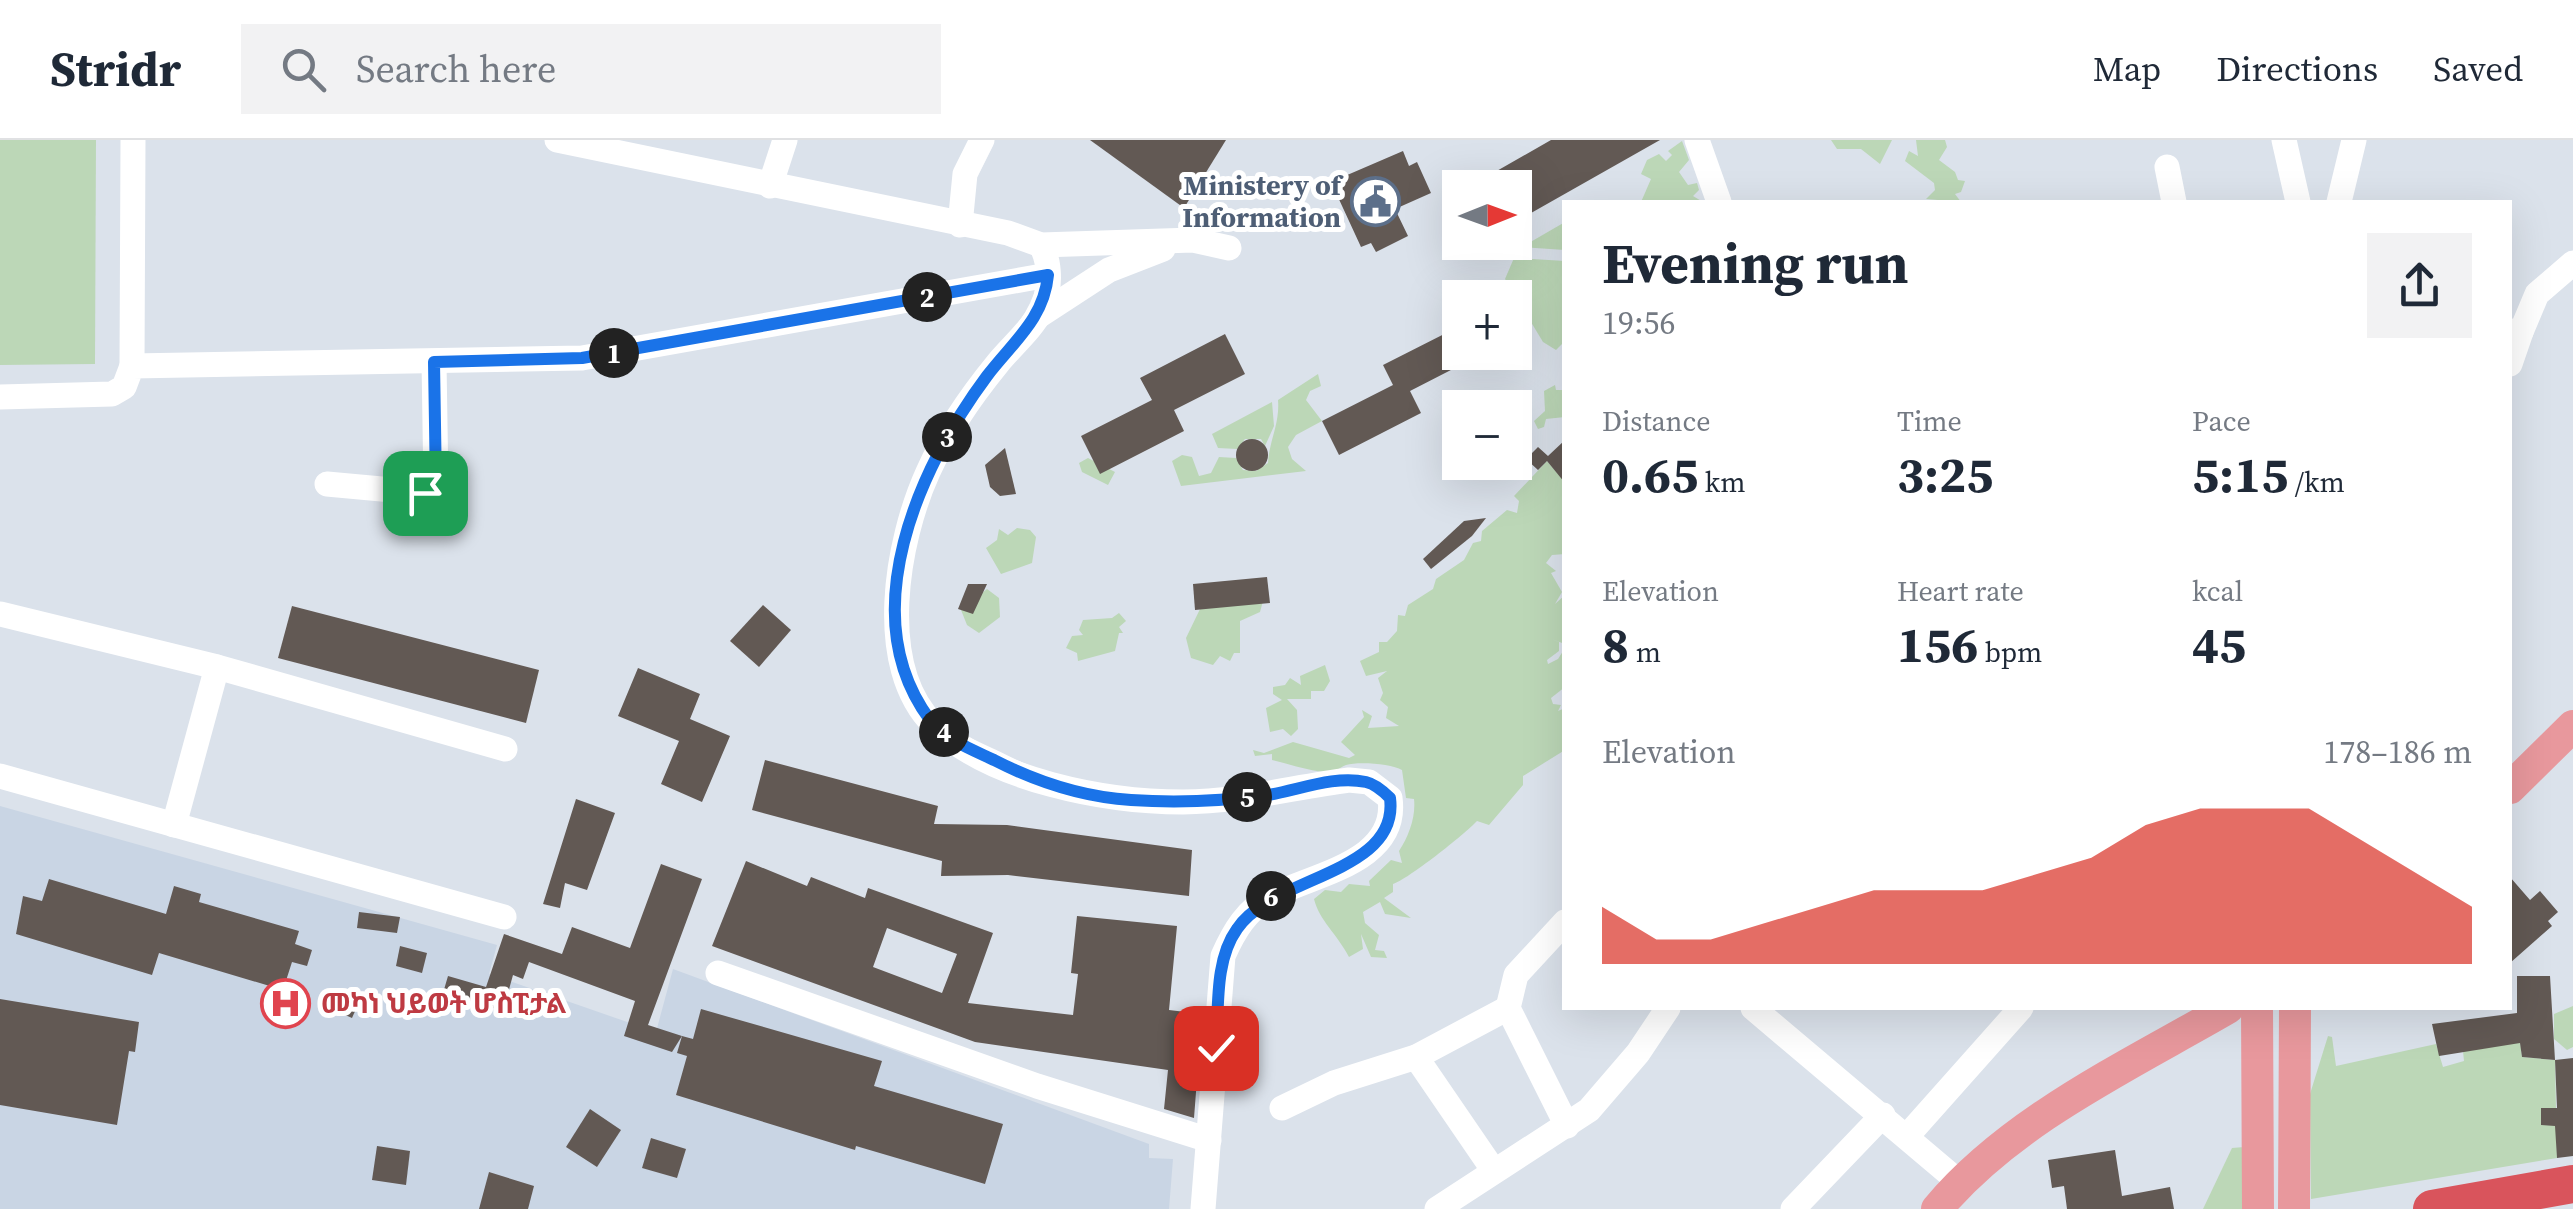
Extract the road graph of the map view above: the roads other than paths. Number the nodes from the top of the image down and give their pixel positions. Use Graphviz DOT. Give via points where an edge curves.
graph roads {
  1 [pos="134,140"];
  2 [pos="557,140"];
  3 [pos="786,140"];
  4 [pos="982,140"];
  5 [pos="1697,140"];
  6 [pos="2284,140"];
  7 [pos="2354,140"];
  8 [pos="596,144"];
  9 [pos="2166,167"];
  10 [pos="770,186"];
  11 [pos="1718,200"];
  12 [pos="2174,200"];
  13 [pos="2298,200"];
  14 [pos="2339,200"];
  15 [pos="960,225"];
  16 [pos="1193,240"];
  17 [pos="1041,245"];
  18 [pos="1229,248"];
  19 [pos="2573,262"];
  20 [pos="1048,275"];
  21 [pos="1040,315"];
  22 [pos="2516,331"];
  23 [pos="434,362"];
  24 [pos="132,366"];
  25 [pos="0,397"];
  26 [pos="327,484"];
  27 [pos="0,614"];
  28 [pos="217,667"];
  29 [pos="2573,726"];
  30 [pos="505,749"];
  31 [pos="0,776"];
  32 [pos="2512,786"];
  33 [pos="174,824"];
  34 [pos="504,917"];
  35 [pos="1562,925"];
  36 [pos="718,972"];
  37 [pos="1508,1008"];
  38 [pos="1667,1010"];
  39 [pos="1755,1010"];
  40 [pos="2019,1010"];
  41 [pos="2225,1010"];
  42 [pos="2256,1010"];
  43 [pos="2295,1010"];
  44 [pos="1416,1057"];
  45 [pos="1282,1108"];
  46 [pos="1883,1115"];
  47 [pos="1567,1126"];
  48 [pos="1908,1136"];
  49 [pos="1209,1140"];
  50 [pos="1494,1171"];
  51 [pos="1959,1182"];
  52 [pos="2567,1189"];
  53 [pos="1203,1209"];
  54 [pos="1438,1209"];
  55 [pos="1794,1209"];
  56 [pos="1937,1209"];
  57 [pos="2258,1209"];
  58 [pos="2294,1209"];
  59 [pos="2432,1209"];
  1 -- 24 [label="street"];
  2 -- 8 [label="street"];
  3 -- 10 [label="street"];
  4 -- 15 [label="street" via="965,174"];
  5 -- 11 [label="street"];
  6 -- 13 [label="street"];
  7 -- 14 [label="street"];
  8 -- 10 [label="street"];
  9 -- 12 [label="street"];
  10 -- 15 [label="street"];
  15 -- 17 [label="street"];
  16 -- 17 [label="street"];
  16 -- 18 [label="street"];
  16 -- 21 [label="street" via="1109,270"];
  17 -- 20 [label="street"];
  19 -- 22 [label="street" via="2531,303"];
  20 -- 21 [label="street"];
  20 -- 23 [label="street" via="582,358"];
  21 -- 49 [label="street" via="958,419 909,522 896,589 900,655 933,724 1010,768 1081,795 1186,802 1349,780 1369,782 1390,798 1388,824 1371,851 1270,897 1235,931 1223,956"];
  23 -- 24 [label="street"];
  23 -- 26 [label="street" via="436,487 425,493"];
  24 -- 25 [label="street" via="124,387 112,394"];
  27 -- 28 [label="street"];
  28 -- 30 [label="street"];
  28 -- 33 [label="street"];
  29 -- 32 [label="main road"];
  31 -- 33 [label="street"];
  33 -- 34 [label="street"];
  35 -- 37 [label="street" via="1516,975"];
  36 -- 49 [label="street"];
  37 -- 44 [label="street"];
  37 -- 47 [label="street"];
  38 -- 47 [label="street" via="1613,1084"];
  39 -- 46 [label="street"];
  40 -- 48 [label="street"];
  41 -- 51 [label="main road" via="2042,1120"];
  42 -- 57 [label="main road"];
  43 -- 58 [label="main road"];
  44 -- 45 [label="street"];
  44 -- 50 [label="street"];
  46 -- 48 [label="street"];
  46 -- 55 [label="street"];
  47 -- 50 [label="street"];
  48 -- 51 [label="street"];
  49 -- 53 [label="street"];
  50 -- 54 [label="street"];
  51 -- 56 [label="main road"];
  52 -- 59 [label="highway"];
}
